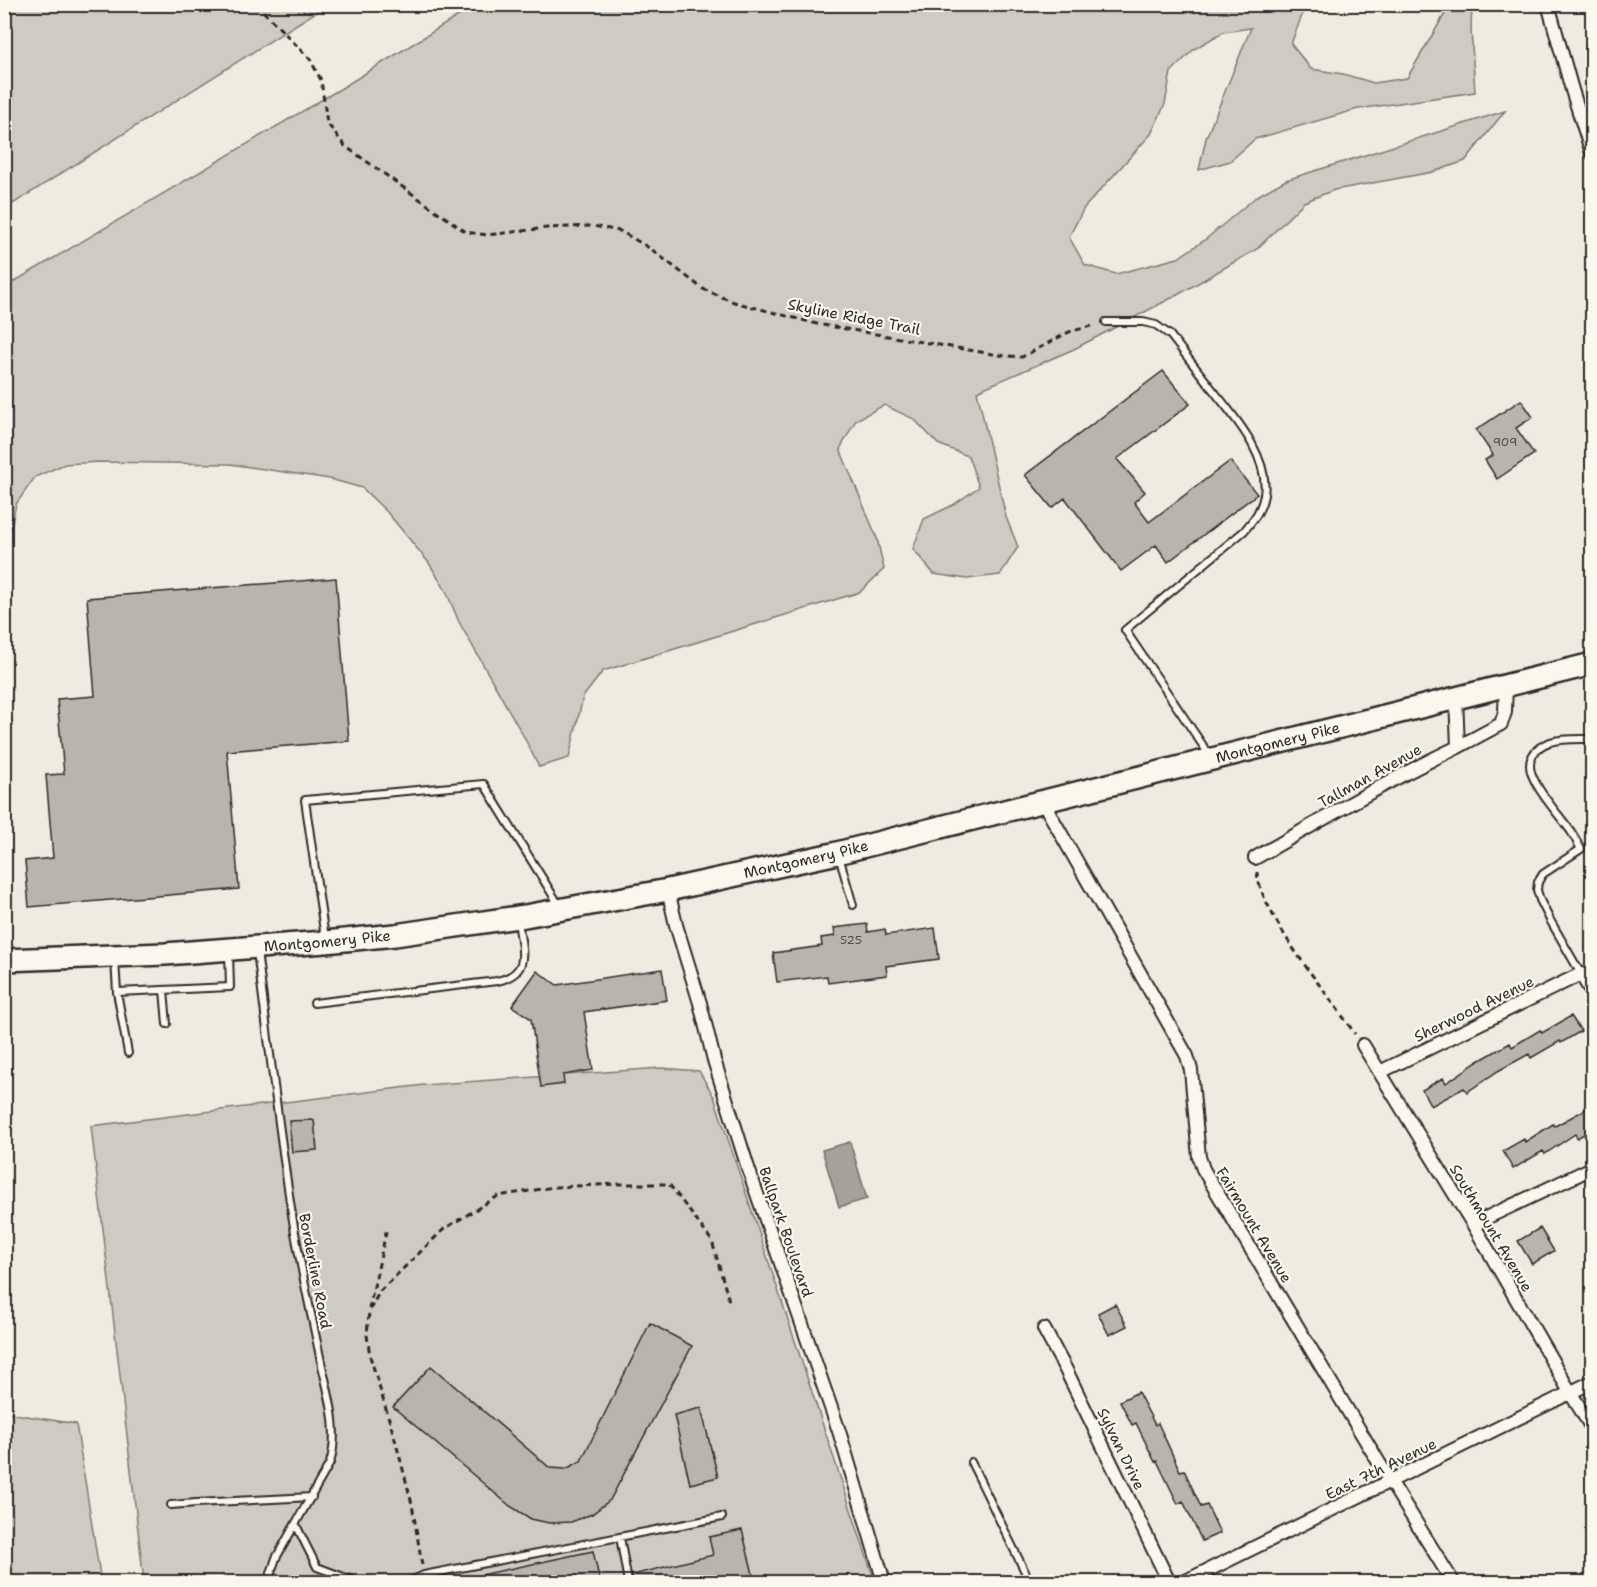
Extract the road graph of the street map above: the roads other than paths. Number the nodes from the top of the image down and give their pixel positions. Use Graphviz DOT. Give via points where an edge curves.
graph roads {
  1 [pos="1548,4"];
  2 [pos="1587,115"];
  3 [pos="1593,153"];
  4 [pos="1106,322"];
  5 [pos="1593,664"];
  6 [pos="1506,686"];
  7 [pos="1456,698"];
  8 [pos="1593,739"];
  9 [pos="1458,747"];
  10 [pos="1212,759"];
  11 [pos="1043,802"];
  12 [pos="838,853"];
  13 [pos="1255,858"];
  14 [pos="668,890"];
  15 [pos="852,905"];
  16 [pos="562,909"];
  17 [pos="518,917"];
  18 [pos="325,942"];
  19 [pos="257,947"];
  20 [pos="229,949"];
  21 [pos="115,956"];
  22 [pos="4,960"];
  23 [pos="1581,974"];
  24 [pos="164,990"];
  25 [pos="117,992"];
  26 [pos="1593,993"];
  27 [pos="314,1003"];
  28 [pos="167,1024"];
  29 [pos="1363,1045"];
  30 [pos="128,1053"];
  31 [pos="1380,1072"];
  32 [pos="1593,1168"];
  33 [pos="1473,1224"];
  34 [pos="1044,1329"];
  35 [pos="1593,1382"];
  36 [pos="1570,1392"];
  37 [pos="1593,1428"];
  38 [pos="971,1462"];
  39 [pos="1390,1481"];
  40 [pos="312,1497"];
  41 [pos="171,1505"];
  42 [pos="722,1517"];
  43 [pos="296,1525"];
  44 [pos="620,1537"];
  45 [pos="268,1582"];
  46 [pos="357,1582"];
  47 [pos="408,1582"];
  48 [pos="628,1582"];
  49 [pos="884,1582"];
  50 [pos="1030,1582"];
  51 [pos="1169,1582"];
  52 [pos="1184,1582"];
  53 [pos="1453,1582"];
  1 -- 2 [label="street"];
  2 -- 3 [label="street"];
  4 -- 10 [label="lane" via="1143,322 1170,335 1241,427 1257,454 1264,478 1259,513 1244,531 1125,630"];
  5 -- 6 [label="highway, Montgomery Pike"];
  6 -- 7 [label="highway, Montgomery Pike"];
  6 -- 9 [label="street, Tallman Avenue" via="1501,724"];
  7 -- 9 [label="street"];
  7 -- 10 [label="highway, Montgomery Pike"];
  8 -- 23 [label="lane" via="1551,741 1539,747 1530,765 1538,786 1581,849 1543,874 1537,890"];
  9 -- 13 [label="street, Tallman Avenue"];
  10 -- 11 [label="highway, Montgomery Pike"];
  11 -- 12 [label="highway, Montgomery Pike"];
  11 -- 39 [label="street, Fairmount Avenue" via="1187,1056 1203,1168"];
  12 -- 14 [label="highway, Montgomery Pike"];
  12 -- 15 [label="lane"];
  14 -- 16 [label="highway, Montgomery Pike"];
  14 -- 49 [label="street, Ballpark Boulevard" via="748,1168 839,1431"];
  16 -- 17 [label="highway, Montgomery Pike"];
  16 -- 18 [label="lane" via="484,784 305,800"];
  17 -- 18 [label="highway, Montgomery Pike"];
  17 -- 27 [label="lane" via="523,964 509,979"];
  18 -- 19 [label="highway, Montgomery Pike"];
  19 -- 20 [label="highway, Montgomery Pike"];
  19 -- 40 [label="lane, Borderline Road" via="291,1210 335,1431 330,1463"];
  20 -- 21 [label="highway, Montgomery Pike"];
  20 -- 24 [label="lane" via="230,987"];
  21 -- 22 [label="highway, Montgomery Pike"];
  21 -- 25 [label="lane"];
  23 -- 26 [label="street"];
  23 -- 31 [label="street, Sherwood Avenue"];
  24 -- 25 [label="lane"];
  24 -- 28 [label="lane"];
  25 -- 30 [label="lane"];
  29 -- 31 [label="street, Southmount Avenue"];
  31 -- 33 [label="street, Southmount Avenue"];
  32 -- 33 [label="street"];
  33 -- 36 [label="street, Southmount Avenue"];
  34 -- 51 [label="street, Sylvan Drive"];
  35 -- 36 [label="street, East 7th Avenue"];
  36 -- 37 [label="street, Southmount Avenue"];
  36 -- 39 [label="street, East 7th Avenue"];
  38 -- 50 [label="lane"];
  39 -- 52 [label="street, East 7th Avenue"];
  39 -- 53 [label="street, Fairmount Avenue"];
  40 -- 41 [label="lane"];
  40 -- 43 [label="lane, Borderline Road"];
  42 -- 44 [label="lane"];
  43 -- 45 [label="lane, Borderline Road" via="276,1558"];
  43 -- 46 [label="lane" via="317,1567"];
  44 -- 47 [label="lane" via="424,1575"];
  44 -- 48 [label="lane"];
}
